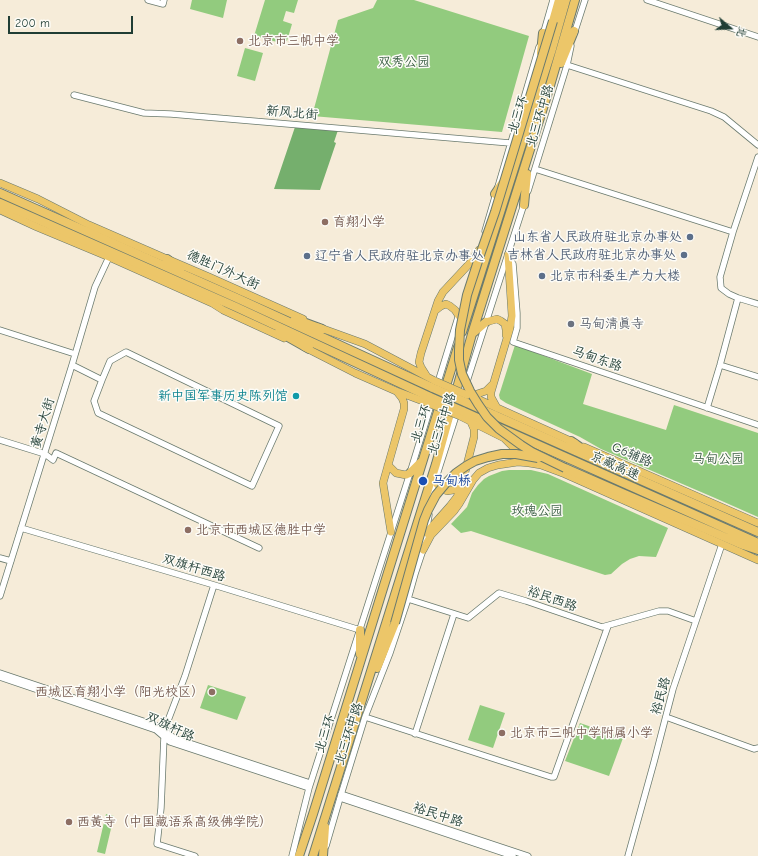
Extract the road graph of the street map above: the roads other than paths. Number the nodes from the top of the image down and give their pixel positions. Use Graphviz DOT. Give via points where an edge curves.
graph roads {
  1 [pos="148,0"];
  2 [pos="164,0"];
  3 [pos="553,0"];
  4 [pos="559,0"];
  5 [pos="566,0"];
  6 [pos="575,0"];
  7 [pos="584,0"];
  8 [pos="647,0"];
  9 [pos="574,32"];
  10 [pos="543,33"];
  11 [pos="758,37"];
  12 [pos="556,50"];
  13 [pos="566,65"];
  14 [pos="549,89"];
  15 [pos="538,92"];
  16 [pos="74,95"];
  17 [pos="510,143"];
  18 [pos="758,145"];
  19 [pos="528,157"];
  20 [pos="758,157"];
  21 [pos="516,163"];
  22 [pos="535,169"];
  23 [pos="0,183"];
  24 [pos="0,187"];
  25 [pos="0,193"];
  26 [pos="495,194"];
  27 [pos="22,202"];
  28 [pos="0,204"];
  29 [pos="524,205"];
  30 [pos="0,210"];
  31 [pos="733,232"];
  32 [pos="479,250"];
  33 [pos="508,255"];
  34 [pos="109,257"];
  35 [pos="167,259"];
  36 [pos="193,278"];
  37 [pos="738,298"];
  38 [pos="238,303"];
  39 [pos="758,304"];
  40 [pos="435,310"];
  41 [pos="459,316"];
  42 [pos="486,322"];
  43 [pos="322,329"];
  44 [pos="0,330"];
  45 [pos="462,333"];
  46 [pos="472,334"];
  47 [pos="505,345"];
  48 [pos="309,349"];
  49 [pos="421,353"];
  50 [pos="75,354"];
  51 [pos="400,362"];
  52 [pos="720,365"];
  53 [pos="72,366"];
  54 [pos="427,377"];
  55 [pos="758,377"];
  56 [pos="102,380"];
  57 [pos="434,384"];
  58 [pos="492,385"];
  59 [pos="396,391"];
  60 [pos="468,398"];
  61 [pos="418,400"];
  62 [pos="429,400"];
  63 [pos="498,408"];
  64 [pos="707,408"];
  65 [pos="404,409"];
  66 [pos="464,416"];
  67 [pos="758,425"];
  68 [pos="485,428"];
  69 [pos="474,438"];
  70 [pos="0,440"];
  71 [pos="571,441"];
  72 [pos="531,442"];
  73 [pos="44,454"];
  74 [pos="423,460"];
  75 [pos="529,463"];
  76 [pos="436,464"];
  77 [pos="388,465"];
  78 [pos="611,467"];
  79 [pos="565,471"];
  80 [pos="410,473"];
  81 [pos="435,481"];
  82 [pos="462,484"];
  83 [pos="736,522"];
  84 [pos="758,524"];
  85 [pos="21,528"];
  86 [pos="392,532"];
  87 [pos="758,532"];
  88 [pos="426,533"];
  89 [pos="758,543"];
  90 [pos="722,544"];
  91 [pos="743,545"];
  92 [pos="260,548"];
  93 [pos="423,550"];
  94 [pos="758,550"];
  95 [pos="758,553"];
  96 [pos="0,558"];
  97 [pos="758,560"];
  98 [pos="11,561"];
  99 [pos="214,585"];
  100 [pos="0,596"];
  101 [pos="408,599"];
  102 [pos="454,614"];
  103 [pos="696,621"];
  104 [pos="608,626"];
  105 [pos="360,630"];
  106 [pos="360,661"];
  107 [pos="0,673"];
  108 [pos="0,677"];
  109 [pos="361,715"];
  110 [pos="666,717"];
  111 [pos="164,734"];
  112 [pos="415,734"];
  113 [pos="758,748"];
  114 [pos="310,786"];
  115 [pos="340,796"];
  116 [pos="313,814"];
  117 [pos="326,814"];
  118 [pos="195,856"];
  119 [pos="293,856"];
  120 [pos="299,856"];
  121 [pos="313,856"];
  122 [pos="323,856"];
  123 [pos="513,856"];
  124 [pos="528,856"];
  125 [pos="628,856"];
  1 -- 2 [label="street" via="163,4"];
  3 -- 10 [label="street, 北三环中路"];
  4 -- 79 [label="highway, bridge" via="495,212 467,294 460,330 459,360 470,391 487,417 521,445"];
  5 -- 12 [label="highway, 北三环"];
  6 -- 12 [label="highway, 北三环"];
  7 -- 9 [label="street, 北三环中路"];
  8 -- 11 [label="street"];
  9 -- 13 [label="street, 北三环中路"];
  9 -- 14 [label="highway"];
  10 -- 15 [label="highway"];
  10 -- 17 [label="street, 北三环中路"];
  12 -- 14 [label="highway, 北三环"];
  12 -- 15 [label="highway, 北三环"];
  13 -- 18 [label="street" via="711,111 724,117"];
  13 -- 22 [label="street, 北三环中路"];
  14 -- 19 [label="highway, 北三环"];
  15 -- 21 [label="highway, 北三环"];
  16 -- 17 [label="street, 新风北街" via="144,112"];
  17 -- 26 [label="street, 北三环中路"];
  19 -- 29 [label="highway"];
  19 -- 46 [label="highway, 北三环"];
  20 -- 31 [label="street"];
  21 -- 26 [label="highway"];
  21 -- 45 [label="highway, 北三环"];
  22 -- 29 [label="street, 北三环中路"];
  22 -- 31 [label="street"];
  23 -- 35 [label="main road, 德胜门外大街"];
  24 -- 27 [label="highway"];
  25 -- 27 [label="highway, 德胜门外大街"];
  26 -- 32 [label="street, 北三环中路"];
  27 -- 36 [label="highway, 德胜门外大街"];
  28 -- 38 [label="highway, 德胜门外大街"];
  29 -- 33 [label="street, 北三环中路"];
  30 -- 34 [label="main road"];
  31 -- 37 [label="street" via="720,277 721,288"];
  32 -- 40 [label="main road" via="443,292"];
  32 -- 41 [label="street, 北三环中路"];
  33 -- 42 [label="street, 北三环中路"];
  33 -- 47 [label="main road" via="512,316"];
  33 -- 64 [label="street, 马甸东路" via="513,264 517,313 517,328 513,342"];
  34 -- 48 [label="main road"];
  34 -- 50 [label="street, 黄寺大街" via="95,287"];
  35 -- 36 [label="highway"];
  35 -- 43 [label="main road, 德胜门外大街"];
  36 -- 38 [label="highway, 德胜门外大街"];
  37 -- 39 [label="street"];
  37 -- 52 [label="street"];
  38 -- 43 [label="highway"];
  38 -- 48 [label="highway"];
  38 -- 57 [label="highway, 德胜门外大街"];
  38 -- 62 [label="highway, 德胜门外大街"];
  40 -- 41 [label="main road" via="446,304"];
  40 -- 49 [label="main road"];
  41 -- 45 [label="highway"];
  41 -- 80 [label="street, 北三环中路"];
  42 -- 46 [label="highway"];
  42 -- 47 [label="main road" via="497,320 505,324"];
  42 -- 81 [label="street, 北三环中路"];
  43 -- 51 [label="main road, 德胜门外大街" via="365,344"];
  44 -- 50 [label="street"];
  45 -- 74 [label="highway, 北三环"];
  46 -- 76 [label="highway, 北三环"];
  47 -- 58 [label="main road"];
  48 -- 59 [label="main road"];
  49 -- 51 [label="main road" via="416,361"];
  49 -- 54 [label="main road" via="419,362"];
  50 -- 53 [label="street, 黄寺大街"];
  51 -- 54 [label="main road, 德胜门外大街"];
  52 -- 55 [label="street"];
  52 -- 64 [label="street"];
  53 -- 56 [label="street"];
  53 -- 73 [label="street, 黄寺大街"];
  54 -- 57 [label="main road, 德胜门外大街"];
  56 -- 56 [label="street" via="94,401 98,413 252,486 279,426 126,352 110,361"];
  57 -- 60 [label="highway, bridge"];
  58 -- 60 [label="main road" via="486,391"];
  58 -- 63 [label="main road" via="491,397"];
  59 -- 61 [label="main road"];
  59 -- 65 [label="main road" via="402,398"];
  60 -- 63 [label="main road, G6辅路"];
  60 -- 78 [label="highway, 京藏高速"];
  61 -- 62 [label="main road"];
  61 -- 65 [label="main road"];
  62 -- 66 [label="highway, bridge"];
  63 -- 71 [label="main road, G6辅路"];
  64 -- 67 [label="street, 马甸东路"];
  65 -- 77 [label="main road"];
  66 -- 68 [label="main road"];
  66 -- 69 [label="main road" via="474,429"];
  66 -- 72 [label="highway, 京藏高速"];
  68 -- 69 [label="main road"];
  68 -- 75 [label="main road" via="504,438"];
  69 -- 82 [label="main road"];
  70 -- 73 [label="street"];
  71 -- 78 [label="highway"];
  71 -- 84 [label="main road, G6辅路"];
  72 -- 79 [label="highway"];
  72 -- 89 [label="highway, 京藏高速"];
  73 -- 85 [label="street, 黄寺大街"];
  73 -- 92 [label="street" via="53,460 56,453"];
  74 -- 80 [label="highway"];
  74 -- 106 [label="highway, 北三环"];
  75 -- 79 [label="main road"];
  75 -- 93 [label="main road" via="498,465 479,473 459,504 431,535"];
  76 -- 81 [label="highway"];
  76 -- 109 [label="highway, 北三环"];
  77 -- 80 [label="main road" via="396,473"];
  77 -- 86 [label="main road" via="382,483"];
  78 -- 83 [label="highway, 京藏高速"];
  79 -- 90 [label="main road"];
  79 -- 91 [label="highway"];
  79 -- 109 [label="highway, bridge" via="534,456 502,454 476,461 446,483 424,520 395,623"];
  80 -- 86 [label="street, 北三环中路"];
  81 -- 82 [label="main road" via="439,487 447,491"];
  81 -- 88 [label="street, 北三环中路"];
  82 -- 88 [label="main road" via="457,497"];
  83 -- 84 [label="highway"];
  83 -- 87 [label="highway, 京藏高速"];
  85 -- 98 [label="street, 黄寺大街"];
  85 -- 99 [label="street, 双旗杆西路"];
  86 -- 105 [label="street, 北三环中路"];
  88 -- 93 [label="street, 北三环中路"];
  90 -- 97 [label="main road"];
  90 -- 103 [label="street, 裕民路"];
  91 -- 94 [label="highway"];
  91 -- 95 [label="highway"];
  93 -- 101 [label="street, 北三环中路"];
  96 -- 98 [label="street"];
  98 -- 100 [label="street, 黄寺大街"];
  99 -- 105 [label="street, 双旗杆西路"];
  99 -- 111 [label="street"];
  101 -- 102 [label="street, 裕民西路"];
  101 -- 109 [label="street, 北三环中路" via="390,653"];
  102 -- 104 [label="street, 裕民西路" via="468,618 499,593 602,627"];
  102 -- 112 [label="street"];
  103 -- 104 [label="street, 裕民西路" via="668,611 659,611"];
  103 -- 110 [label="street, 裕民路"];
  104 -- 112 [label="street" via="554,777"];
  105 -- 106 [label="highway"];
  105 -- 114 [label="street, 北三环中路"];
  106 -- 116 [label="highway, 北三环"];
  107 -- 111 [label="street" via="158,726"];
  108 -- 111 [label="street, 双旗杆路"];
  109 -- 112 [label="street"];
  109 -- 115 [label="street, 北三环中路"];
  109 -- 117 [label="highway, 北三环"];
  110 -- 113 [label="street" via="754,749"];
  110 -- 125 [label="street, 裕民路"];
  111 -- 114 [label="street"];
  111 -- 118 [label="street" via="157,844"];
  114 -- 119 [label="street, 北三环中路"];
  115 -- 122 [label="street, 北三环中路"];
  115 -- 123 [label="street, 裕民中路"];
  115 -- 124 [label="street, 裕民中路"];
  116 -- 119 [label="highway"];
  116 -- 120 [label="highway, 北三环"];
  117 -- 121 [label="highway, 北三环"];
  117 -- 122 [label="highway"];
}
